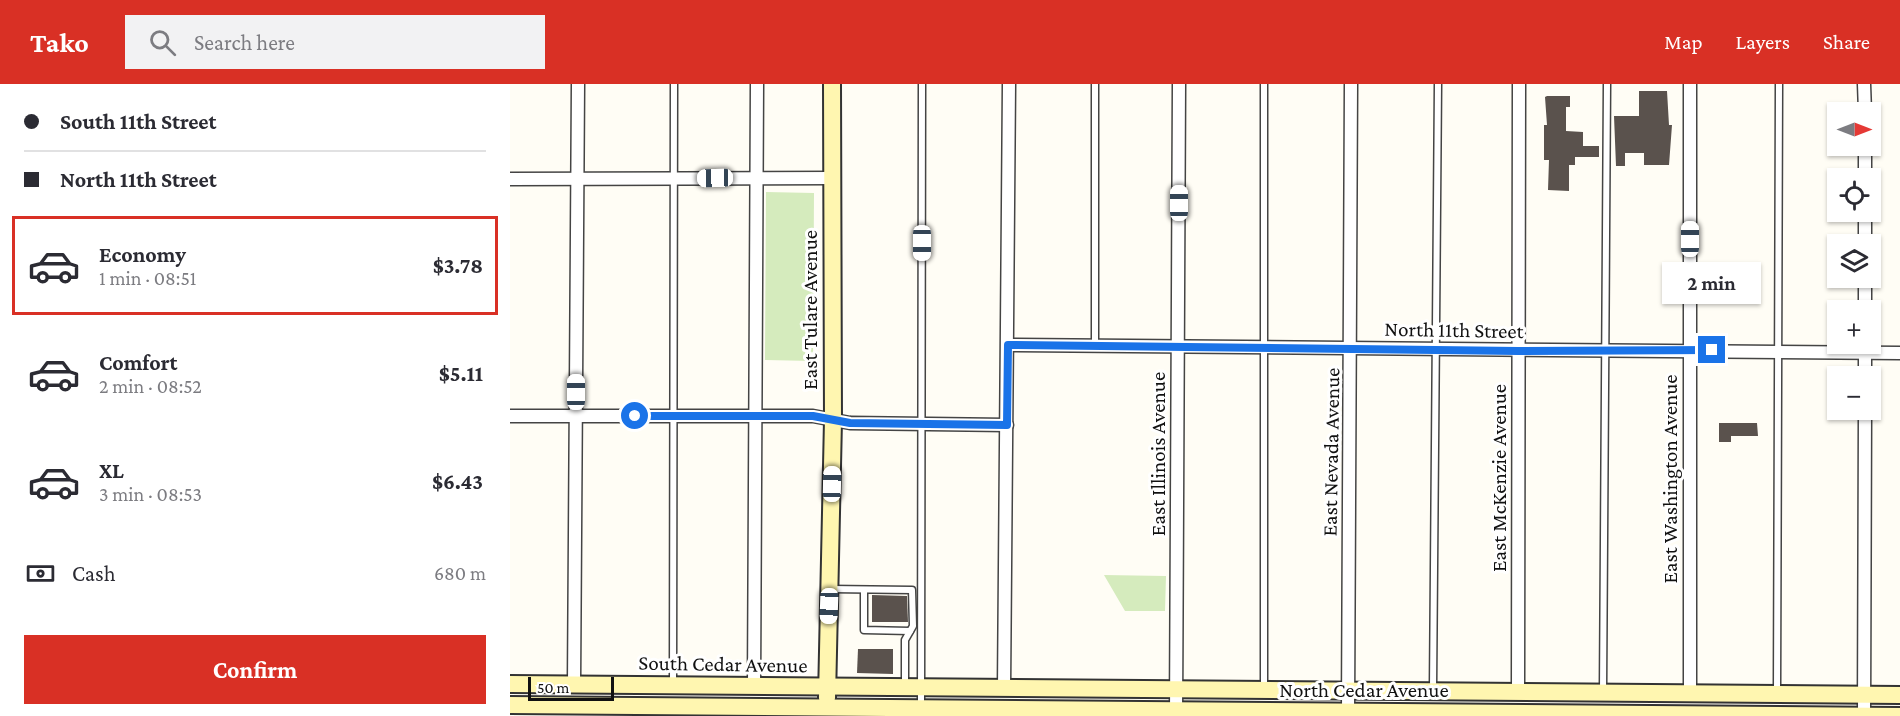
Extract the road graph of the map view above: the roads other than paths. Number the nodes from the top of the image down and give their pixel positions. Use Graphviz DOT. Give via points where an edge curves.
graph roads {
  1 [pos="578,84"];
  2 [pos="674,84"];
  3 [pos="757,84"];
  4 [pos="832,84"];
  5 [pos="922,84"];
  6 [pos="1009,84"];
  7 [pos="1095,84"];
  8 [pos="1179,84"];
  9 [pos="1264,84"];
  10 [pos="1351,84"];
  11 [pos="1438,84"];
  12 [pos="1519,84"];
  13 [pos="1607,84"];
  14 [pos="1690,84"];
  15 [pos="1779,84"];
  16 [pos="1864,84"];
  17 [pos="1864,102"];
  18 [pos="576,178"];
  19 [pos="756,178"];
  20 [pos="833,178"];
  21 [pos="510,179"];
  22 [pos="674,179"];
  23 [pos="1008,345"];
  24 [pos="1095,346"];
  25 [pos="1178,346"];
  26 [pos="1264,347"];
  27 [pos="1351,348"];
  28 [pos="1827,349"];
  29 [pos="1437,350"];
  30 [pos="1690,350"];
  31 [pos="1881,350"];
  32 [pos="1518,351"];
  33 [pos="1607,351"];
  34 [pos="1778,351"];
  35 [pos="1900,353"];
  36 [pos="510,416"];
  37 [pos="577,416"];
  38 [pos="674,416"];
  39 [pos="756,417"];
  40 [pos="833,420"];
  41 [pos="1865,420"];
  42 [pos="922,424"];
  43 [pos="1007,425"];
  44 [pos="830,590"];
  45 [pos="864,590"];
  46 [pos="874,622"];
  47 [pos="890,622"];
  48 [pos="900,622"];
  49 [pos="875,630"];
  50 [pos="890,631"];
  51 [pos="900,631"];
  52 [pos="910,631"];
  53 [pos="510,684"];
  54 [pos="574,685"];
  55 [pos="674,686"];
  56 [pos="754,687"];
  57 [pos="827,687"];
  58 [pos="913,688"];
  59 [pos="1004,689"];
  60 [pos="1127,690"];
  61 [pos="1176,691"];
  62 [pos="1264,691"];
  63 [pos="1348,692"];
  64 [pos="1433,693"];
  65 [pos="1518,693"];
  66 [pos="1603,693"];
  67 [pos="1690,694"];
  68 [pos="1777,694"];
  69 [pos="1865,695"];
  70 [pos="1900,695"];
  71 [pos="510,705"];
  72 [pos="827,712"];
  73 [pos="921,712"];
  74 [pos="1005,713"];
  75 [pos="1089,713"];
  76 [pos="1348,713"];
  77 [pos="1176,714"];
  78 [pos="1310,715"];
  79 [pos="1433,715"];
  80 [pos="1520,715"];
  81 [pos="1603,715"];
  82 [pos="1690,716"];
  83 [pos="1777,716"];
  84 [pos="1864,716"];
  85 [pos="1900,716"];
  1 -- 18 [label="street"];
  2 -- 22 [label="lane"];
  3 -- 19 [label="street"];
  4 -- 20 [label="main road, East Tulare Avenue"];
  5 -- 42 [label="lane"];
  6 -- 23 [label="street"];
  7 -- 24 [label="lane"];
  8 -- 25 [label="street, East Illinois Avenue"];
  9 -- 26 [label="lane"];
  10 -- 27 [label="street, East Nevada Avenue"];
  11 -- 29 [label="lane"];
  12 -- 32 [label="street, East McKenzie Avenue"];
  13 -- 33 [label="lane"];
  14 -- 30 [label="street, East Washington Avenue"];
  15 -- 34 [label="lane"];
  16 -- 17 [label="street"];
  18 -- 21 [label="street"];
  18 -- 22 [label="street"];
  18 -- 37 [label="street"];
  19 -- 20 [label="street"];
  19 -- 22 [label="street"];
  19 -- 39 [label="street"];
  20 -- 40 [label="main road, East Tulare Avenue"];
  22 -- 38 [label="lane"];
  23 -- 24 [label="street, North 11th Street"];
  23 -- 43 [label="street"];
  24 -- 25 [label="street, North 11th Street"];
  25 -- 26 [label="street, North 11th Street"];
  25 -- 61 [label="street, East Illinois Avenue"];
  26 -- 27 [label="street, North 11th Street"];
  26 -- 62 [label="lane"];
  27 -- 29 [label="street, North 11th Street"];
  27 -- 63 [label="street, East Nevada Avenue"];
  28 -- 34 [label="street, North 11th Street"];
  29 -- 32 [label="street, North 11th Street"];
  29 -- 64 [label="lane"];
  30 -- 33 [label="street, North 11th Street"];
  30 -- 34 [label="street, North 11th Street"];
  30 -- 67 [label="street, East Washington Avenue"];
  31 -- 35 [label="street, North 11th Street"];
  32 -- 33 [label="street, North 11th Street"];
  32 -- 65 [label="street, East McKenzie Avenue"];
  33 -- 66 [label="lane"];
  34 -- 68 [label="lane"];
  36 -- 37 [label="street"];
  37 -- 38 [label="street"];
  37 -- 54 [label="street"];
  38 -- 39 [label="street"];
  38 -- 55 [label="lane"];
  39 -- 40 [label="street" via="813,416"];
  39 -- 56 [label="street"];
  40 -- 42 [label="street"];
  40 -- 44 [label="main road, East Tulare Avenue"];
  41 -- 69 [label="street"];
  42 -- 43 [label="street"];
  42 -- 58 [label="lane"];
  43 -- 59 [label="street"];
  44 -- 45 [label="lane"];
  44 -- 57 [label="main road, East Tulare Avenue"];
  45 -- 49 [label="lane" via="864,630"];
  45 -- 52 [label="lane" via="912,590"];
  46 -- 49 [label="lane"];
  47 -- 50 [label="lane"];
  48 -- 51 [label="lane"];
  49 -- 50 [label="lane"];
  50 -- 51 [label="lane"];
  51 -- 52 [label="lane"];
  52 -- 58 [label="lane" via="905,640"];
  53 -- 54 [label="main road, South Cedar Avenue"];
  54 -- 55 [label="main road, South Cedar Avenue"];
  54 -- 71 [label="main road" via="562,694 520,695"];
  55 -- 56 [label="main road, South Cedar Avenue"];
  56 -- 57 [label="main road, South Cedar Avenue"];
  57 -- 58 [label="main road, North Cedar Avenue"];
  57 -- 72 [label="main road, East Tulare Avenue"];
  58 -- 59 [label="main road, North Cedar Avenue"];
  58 -- 73 [label="lane"];
  59 -- 60 [label="main road, North Cedar Avenue"];
  60 -- 61 [label="main road, North Cedar Avenue"];
  60 -- 74 [label="main road" via="1071,700 1016,701 1009,704"];
  61 -- 62 [label="main road, North Cedar Avenue"];
  61 -- 77 [label="street, East Illinois Avenue"];
  62 -- 63 [label="main road, North Cedar Avenue"];
  63 -- 64 [label="main road, North Cedar Avenue"];
  63 -- 76 [label="street, East Nevada Avenue"];
  64 -- 65 [label="main road, North Cedar Avenue"];
  65 -- 66 [label="main road, North Cedar Avenue"];
  65 -- 79 [label="main road" via="1504,704 1446,705"];
  66 -- 67 [label="main road, North Cedar Avenue"];
  66 -- 80 [label="main road" via="1583,702 1532,702"];
  67 -- 68 [label="main road, North Cedar Avenue"];
  68 -- 69 [label="main road, North Cedar Avenue"];
  69 -- 70 [label="main road, North Cedar Avenue"];
  69 -- 84 [label="street"];
  71 -- 72 [label="main road, South Cedar Avenue"];
  72 -- 73 [label="main road, North Cedar Avenue"];
  73 -- 74 [label="main road, North Cedar Avenue"];
  74 -- 75 [label="main road, North Cedar Avenue"];
  75 -- 77 [label="main road, North Cedar Avenue"];
  76 -- 78 [label="main road, North Cedar Avenue"];
  76 -- 79 [label="main road, North Cedar Avenue"];
  77 -- 78 [label="main road, North Cedar Avenue"];
  79 -- 80 [label="main road, North Cedar Avenue"];
  80 -- 81 [label="main road, North Cedar Avenue"];
  81 -- 82 [label="main road, North Cedar Avenue"];
  82 -- 83 [label="main road, North Cedar Avenue"];
  83 -- 84 [label="main road, North Cedar Avenue"];
  84 -- 85 [label="main road, North Cedar Avenue"];
}
